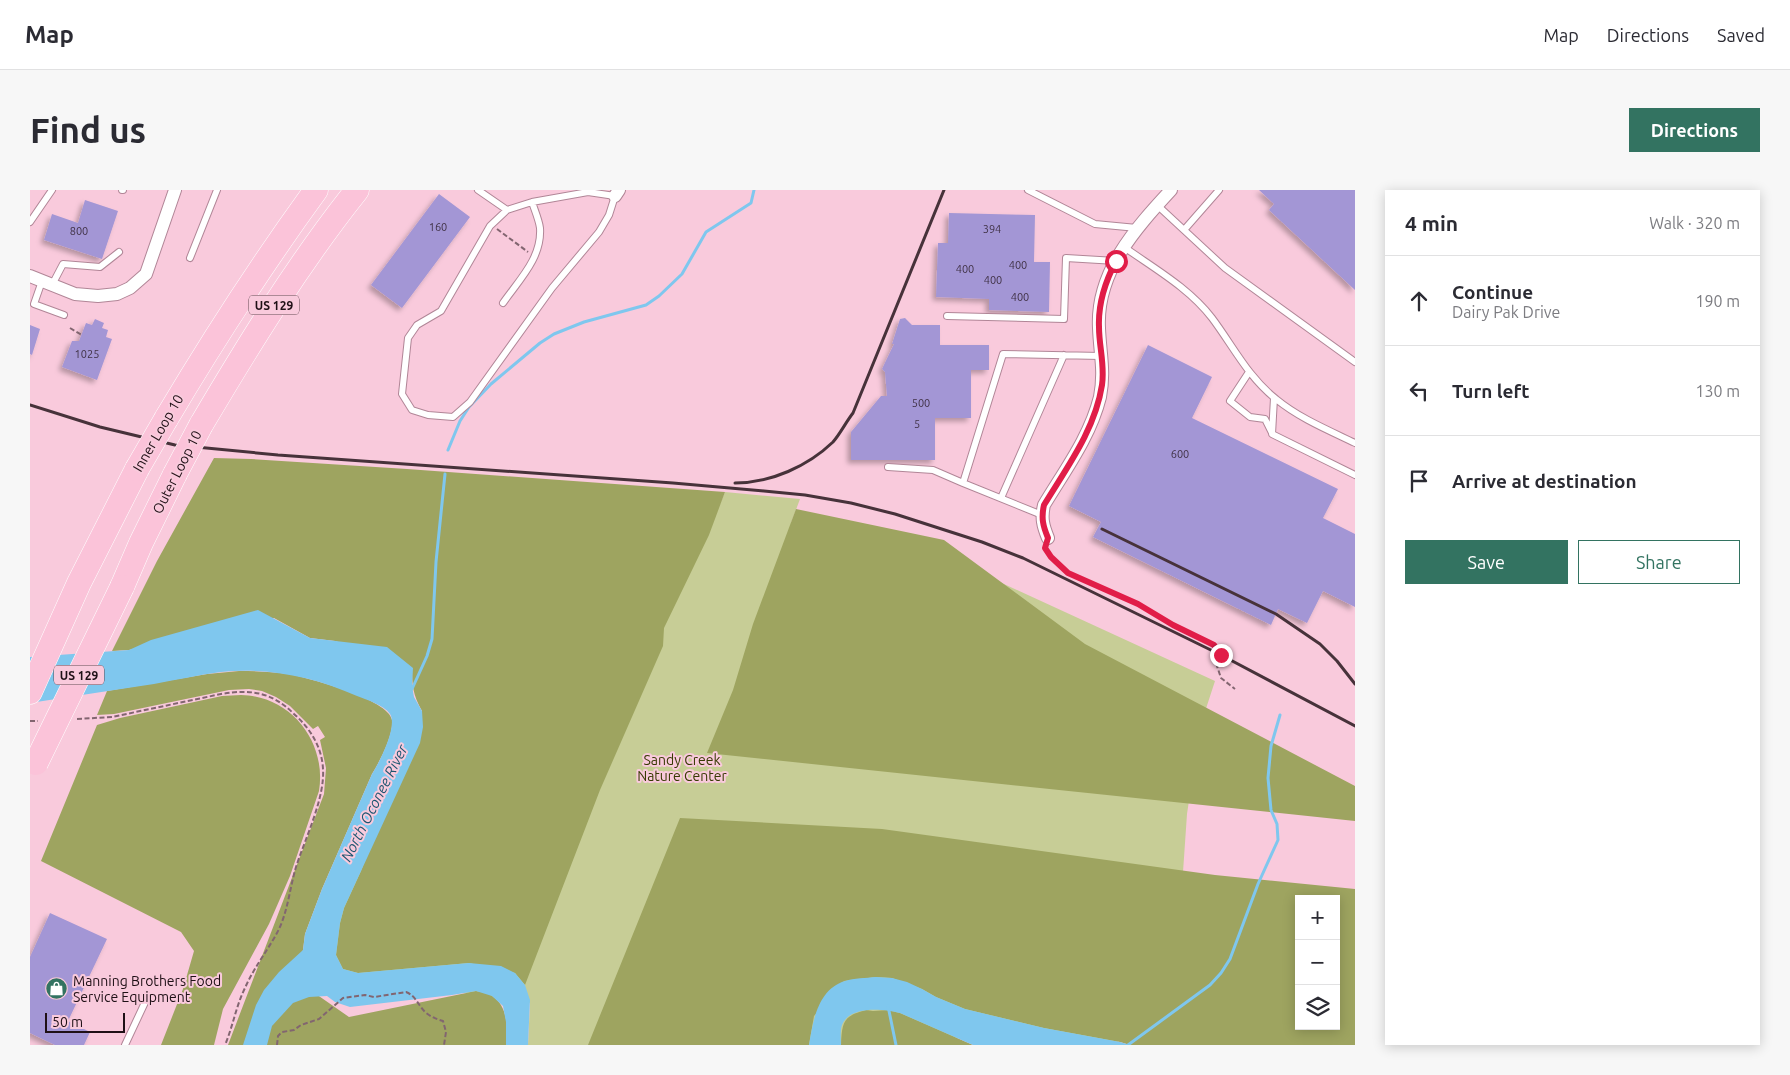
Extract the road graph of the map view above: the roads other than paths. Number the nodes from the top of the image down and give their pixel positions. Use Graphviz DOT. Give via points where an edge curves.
graph roads {
  1 [pos="52,190"];
  2 [pos="175,190"];
  3 [pos="217,190"];
  4 [pos="316,190"];
  5 [pos="356,190"];
  6 [pos="478,190"];
  7 [pos="1028,190"];
  8 [pos="1171,190"];
  9 [pos="1219,190"];
  10 [pos="617,193"];
  11 [pos="532,202"];
  12 [pos="1157,205"];
  13 [pos="507,210"];
  14 [pos="30,222"];
  15 [pos="1137,228"];
  16 [pos="1184,230"];
  17 [pos="1124,247"];
  18 [pos="119,252"];
  19 [pos="190,258"];
  20 [pos="1116,261"];
  21 [pos="41,281"];
  22 [pos="503,303"];
  23 [pos="64,314"];
  24 [pos="947,316"];
  25 [pos="1064,355"];
  26 [pos="1102,356"];
  27 [pos="1355,362"];
  28 [pos="1249,372"];
  29 [pos="1274,398"];
  30 [pos="1272,434"];
  31 [pos="1355,443"];
  32 [pos="888,468"];
  33 [pos="1355,475"];
  34 [pos="963,483"];
  35 [pos="1001,498"];
  36 [pos="1042,515"];
  37 [pos="1048,538"];
  38 [pos="30,692"];
  39 [pos="32,771"];
  40 [pos="148,996"];
  41 [pos="125,1045"];
  1 -- 14 [label="lane"];
  2 -- 21 [label="street" via="146,274 130,288 117,294 98,296 75,294"];
  3 -- 19 [label="lane"];
  4 -- 38 [label="highway, Inner Loop 10 / US 129, bridge" via="236,305 137,469 79,584"];
  5 -- 39 [label="highway, Outer Loop 10 / US 129, bridge" via="280,296 201,426"];
  6 -- 13 [label="lane"];
  7 -- 15 [label="lane" via="1095,224"];
  8 -- 12 [label="street"];
  9 -- 16 [label="lane"];
  10 -- 11 [label="lane" via="588,192"];
  10 -- 13 [label="lane" via="599,232 552,288 470,402 453,417 412,410 402,394 408,338 417,325 441,311 491,225"];
  11 -- 13 [label="lane"];
  11 -- 22 [label="lane" via="540,227 539,250"];
  12 -- 15 [label="street"];
  12 -- 16 [label="lane"];
  15 -- 17 [label="street"];
  16 -- 27 [label="lane" via="1225,268"];
  17 -- 20 [label="street"];
  17 -- 28 [label="lane" via="1185,289 1211,317"];
  18 -- 21 [label="lane" via="100,267 62,264"];
  20 -- 24 [label="lane" via="1066,258 1064,319"];
  20 -- 26 [label="street" via="1108,276 1099,311"];
  21 -- 23 [label="lane" via="34,304"];
  25 -- 26 [label="lane"];
  25 -- 34 [label="lane" via="1003,354"];
  25 -- 35 [label="lane"];
  26 -- 36 [label="street" via="1102,384 1094,418 1044,505"];
  28 -- 29 [label="lane"];
  28 -- 30 [label="lane" via="1230,401 1250,417 1265,419"];
  29 -- 30 [label="lane"];
  29 -- 31 [label="lane" via="1297,414"];
  30 -- 33 [label="lane"];
  32 -- 34 [label="lane" via="933,470"];
  34 -- 35 [label="lane"];
  35 -- 36 [label="lane"];
  36 -- 37 [label="street"];
  40 -- 41 [label="lane"];
}
